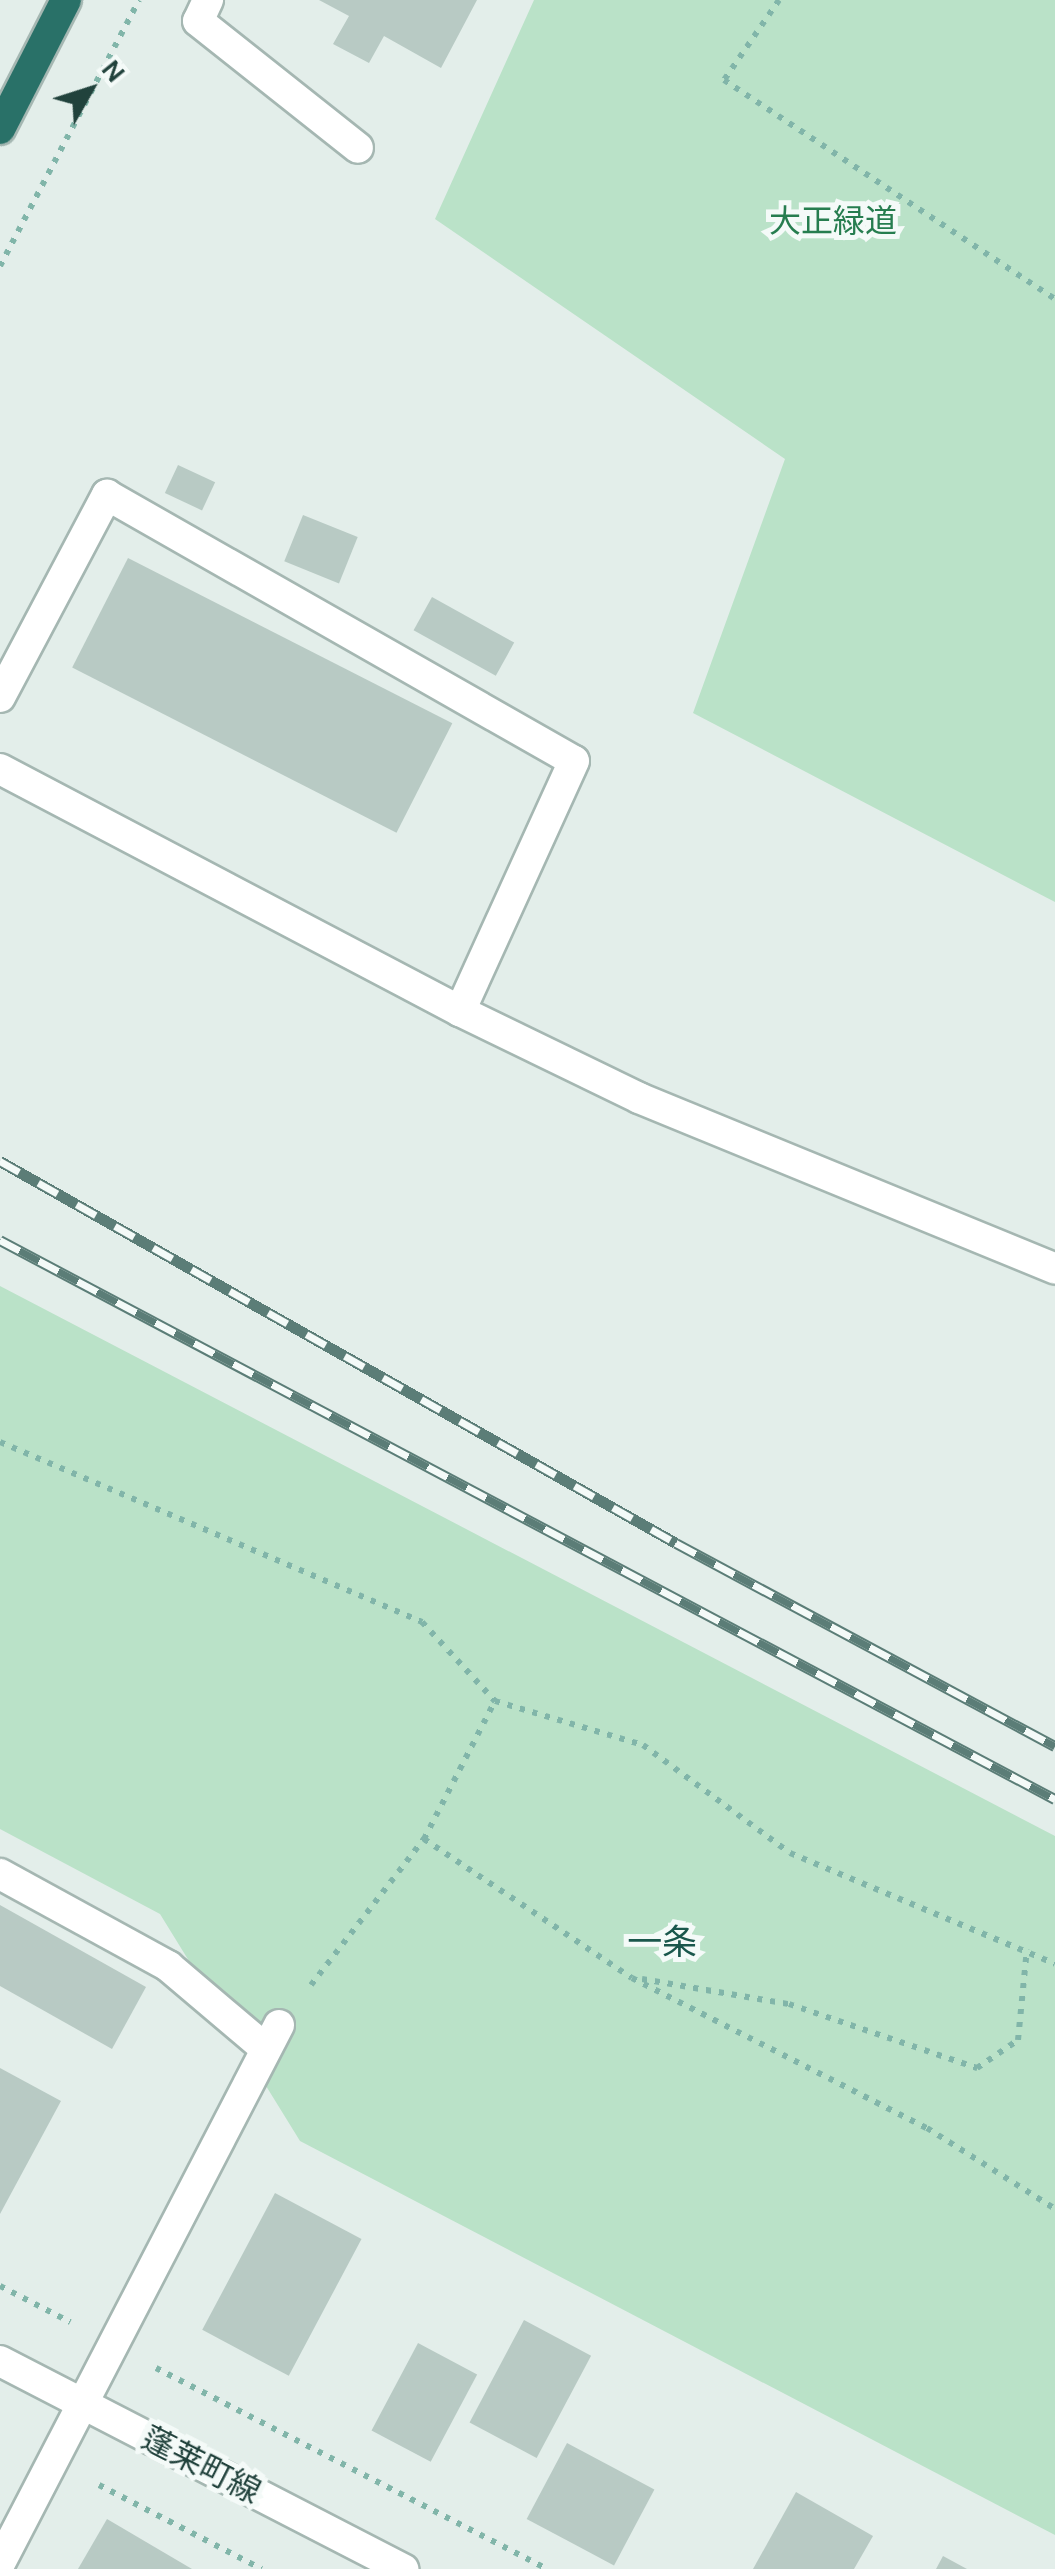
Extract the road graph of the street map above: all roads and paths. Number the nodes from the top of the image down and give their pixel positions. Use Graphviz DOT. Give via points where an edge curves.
graph roads {
  1 [pos="66,0"];
  2 [pos="138,0"];
  3 [pos="208,0"];
  4 [pos="779,0"];
  5 [pos="0,129"];
  6 [pos="358,148"];
  7 [pos="0,266"];
  8 [pos="1055,299"];
  9 [pos="0,698"];
  10 [pos="0,769"];
  11 [pos="460,1011"];
  12 [pos="1055,1269"];
  13 [pos="0,1442"];
  14 [pos="495,1700"];
  15 [pos="424,1839"];
  16 [pos="0,1874"];
  17 [pos="1026,1949"];
  18 [pos="1055,1964"];
  19 [pos="632,1978"];
  20 [pos="272,2037"];
  21 [pos="1055,2209"];
  22 [pos="0,2286"];
  23 [pos="111,2344"];
  24 [pos="0,2361"];
  25 [pos="84,2405"];
  26 [pos="52,2462"];
  27 [pos="0,2564"];
  28 [pos="262,2569"];
  29 [pos="403,2569"];
  30 [pos="547,2569"];
  1 -- 5 [label="highway"];
  2 -- 7 [label="path"];
  3 -- 6 [label="street" via="198,21"];
  4 -- 8 [label="path" via="724,80"];
  9 -- 11 [label="street" via="108,495 574,761"];
  10 -- 11 [label="street"];
  11 -- 12 [label="street" via="639,1098"];
  13 -- 14 [label="path" via="422,1622"];
  14 -- 15 [label="path"];
  14 -- 17 [label="path" via="643,1745 790,1854"];
  15 -- 19 [label="path"];
  15 -- 20 [label="path"];
  16 -- 20 [label="street" via="168,1966"];
  17 -- 18 [label="path"];
  17 -- 19 [label="path" via="1018,2040 976,2068 789,2004"];
  19 -- 21 [label="path" via="927,2128"];
  20 -- 23 [label="street"];
  22 -- 23 [label="path"];
  23 -- 25 [label="street"];
  23 -- 30 [label="path"];
  24 -- 25 [label="street, 蓬莱町線"];
  25 -- 26 [label="street"];
  25 -- 29 [label="street, 蓬莱町線"];
  26 -- 27 [label="street"];
  26 -- 28 [label="path"];
}
